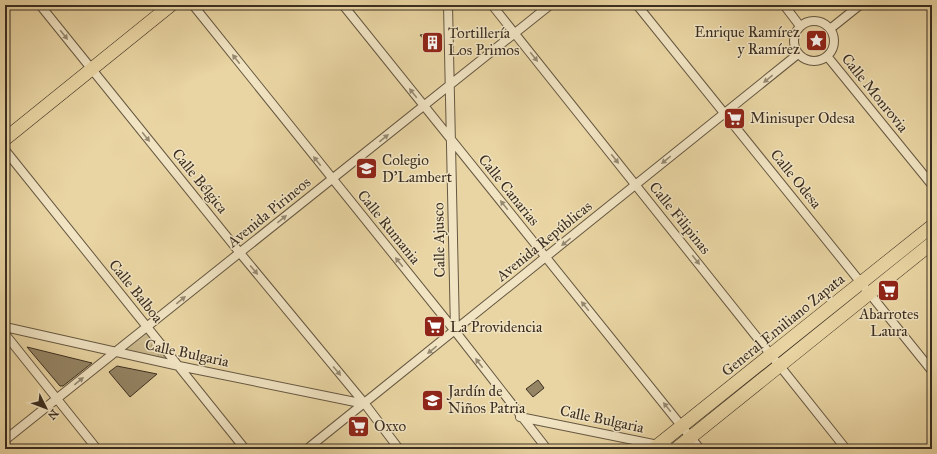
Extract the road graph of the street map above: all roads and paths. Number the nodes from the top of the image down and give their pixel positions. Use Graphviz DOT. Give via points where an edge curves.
graph roads {
  1 [pos="40,5"];
  2 [pos="171,5"];
  3 [pos="193,5"];
  4 [pos="343,5"];
  5 [pos="448,5"];
  6 [pos="492,5"];
  7 [pos="550,5"];
  8 [pos="637,5"];
  9 [pos="784,5"];
  10 [pos="860,5"];
  11 [pos="800,26"];
  12 [pos="830,29"];
  13 [pos="515,33"];
  14 [pos="798,54"];
  15 [pos="827,56"];
  16 [pos="92,69"];
  17 [pos="449,85"];
  18 [pos="423,106"];
  19 [pos="724,113"];
  20 [pos="5,139"];
  21 [pos="450,140"];
  22 [pos="5,150"];
  23 [pos="332,179"];
  24 [pos="636,185"];
  25 [pos="932,185"];
  26 [pos="932,226"];
  27 [pos="932,242"];
  28 [pos="240,253"];
  29 [pos="546,258"];
  30 [pos="861,282"];
  31 [pos="870,293"];
  32 [pos="5,326"];
  33 [pos="147,327"];
  34 [pos="455,331"];
  35 [pos="5,334"];
  36 [pos="116,352"];
  37 [pos="772,354"];
  38 [pos="780,365"];
  39 [pos="179,366"];
  40 [pos="932,371"];
  41 [pos="57,399"];
  42 [pos="365,404"];
  43 [pos="520,417"];
  44 [pos="682,426"];
  45 [pos="691,437"];
  46 [pos="5,440"];
  47 [pos="656,447"];
  48 [pos="97,449"];
  49 [pos="245,449"];
  50 [pos="307,449"];
  51 [pos="399,449"];
  52 [pos="547,449"];
  53 [pos="676,449"];
  54 [pos="700,449"];
  55 [pos="846,449"];
  1 -- 16 [label="street, Calle Bélgica, one-way"];
  2 -- 16 [label="main road"];
  23 -- 3 [label="street, Calle Rumania, one-way"];
  18 -- 4 [label="street, Calle Canarias, one-way"];
  5 -- 17 [label="street, Calle Ajusco"];
  6 -- 13 [label="street, Calle Filipinas"];
  7 -- 13 [label="street, Avenida Pirineos"];
  8 -- 19 [label="street, Calle Odesa"];
  9 -- 11 [label="street"];
  10 -- 12 [label="street"];
  11 -- 12 [label="street" via="812,21 825,24"];
  11 -- 14 [label="street" via="794,37"];
  12 -- 15 [label="street" via="833,34 833,46"];
  13 -- 17 [label="street, Avenida Pirineos"];
  13 -- 24 [label="street, Calle Filipinas, one-way"];
  14 -- 15 [label="street" via="809,61 821,60"];
  14 -- 19 [label="street, Avenida Repúblicas, one-way"];
  15 -- 25 [label="street, Calle Monrovia"];
  16 -- 20 [label="main road"];
  16 -- 28 [label="street, Calle Bélgica, one-way"];
  17 -- 18 [label="street, Avenida Pirineos"];
  17 -- 21 [label="street, Calle Ajusco"];
  18 -- 21 [label="street, Calle Canarias"];
  23 -- 18 [label="street, Avenida Pirineos, one-way"];
  19 -- 24 [label="street, Avenida Repúblicas, one-way"];
  19 -- 30 [label="street, Calle Odesa"];
  29 -- 21 [label="street, Calle Canarias, one-way"];
  21 -- 34 [label="street, Calle Ajusco"];
  22 -- 33 [label="street, Calle Balboa"];
  28 -- 23 [label="street, Avenida Pirineos, one-way"];
  34 -- 23 [label="street, Calle Rumania, one-way"];
  24 -- 29 [label="street, Avenida Repúblicas, one-way"];
  24 -- 37 [label="street, Calle Filipinas, one-way"];
  26 -- 30 [label="main road, General Emiliano Zapata"];
  27 -- 31 [label="main road, General Emiliano Zapata"];
  33 -- 28 [label="street, Avenida Pirineos, one-way"];
  28 -- 42 [label="street, Calle Bélgica, one-way"];
  29 -- 34 [label="street, Avenida Repúblicas"];
  44 -- 29 [label="street, Calle Canarias, one-way"];
  30 -- 31 [label="street, Calle Odesa"];
  30 -- 37 [label="main road, General Emiliano Zapata"];
  31 -- 38 [label="main road, General Emiliano Zapata"];
  31 -- 40 [label="street, Calle Odesa"];
  32 -- 36 [label="street, Calle Bulgaria"];
  33 -- 36 [label="street, Avenida Pirineos"];
  33 -- 39 [label="street, Calle Balboa"];
  34 -- 42 [label="street, Avenida Repúblicas, one-way"];
  43 -- 34 [label="street, Calle Rumania, one-way"];
  35 -- 41 [label="street"];
  36 -- 39 [label="street, Calle Bulgaria"];
  41 -- 36 [label="street, Avenida Pirineos, one-way"];
  37 -- 38 [label="street, Calle Filipinas"];
  37 -- 44 [label="main road, General Emiliano Zapata"];
  38 -- 45 [label="main road, General Emiliano Zapata"];
  38 -- 55 [label="street, Calle Filipinas"];
  39 -- 42 [label="street, Calle Bulgaria"];
  39 -- 49 [label="street, Calle Balboa"];
  41 -- 46 [label="street, Avenida Pirineos"];
  41 -- 48 [label="street"];
  42 -- 50 [label="street, Avenida Repúblicas"];
  42 -- 51 [label="street, Calle Bélgica"];
  43 -- 47 [label="street, Calle Bulgaria"];
  43 -- 52 [label="street, Calle Rumania"];
  44 -- 45 [label="street, Calle Canarias"];
  44 -- 47 [label="main road, General Emiliano Zapata"];
  45 -- 53 [label="main road, General Emiliano Zapata"];
  45 -- 54 [label="street, Calle Canarias"];
  47 -- 53 [label="street, Calle Bulgaria"];
}
